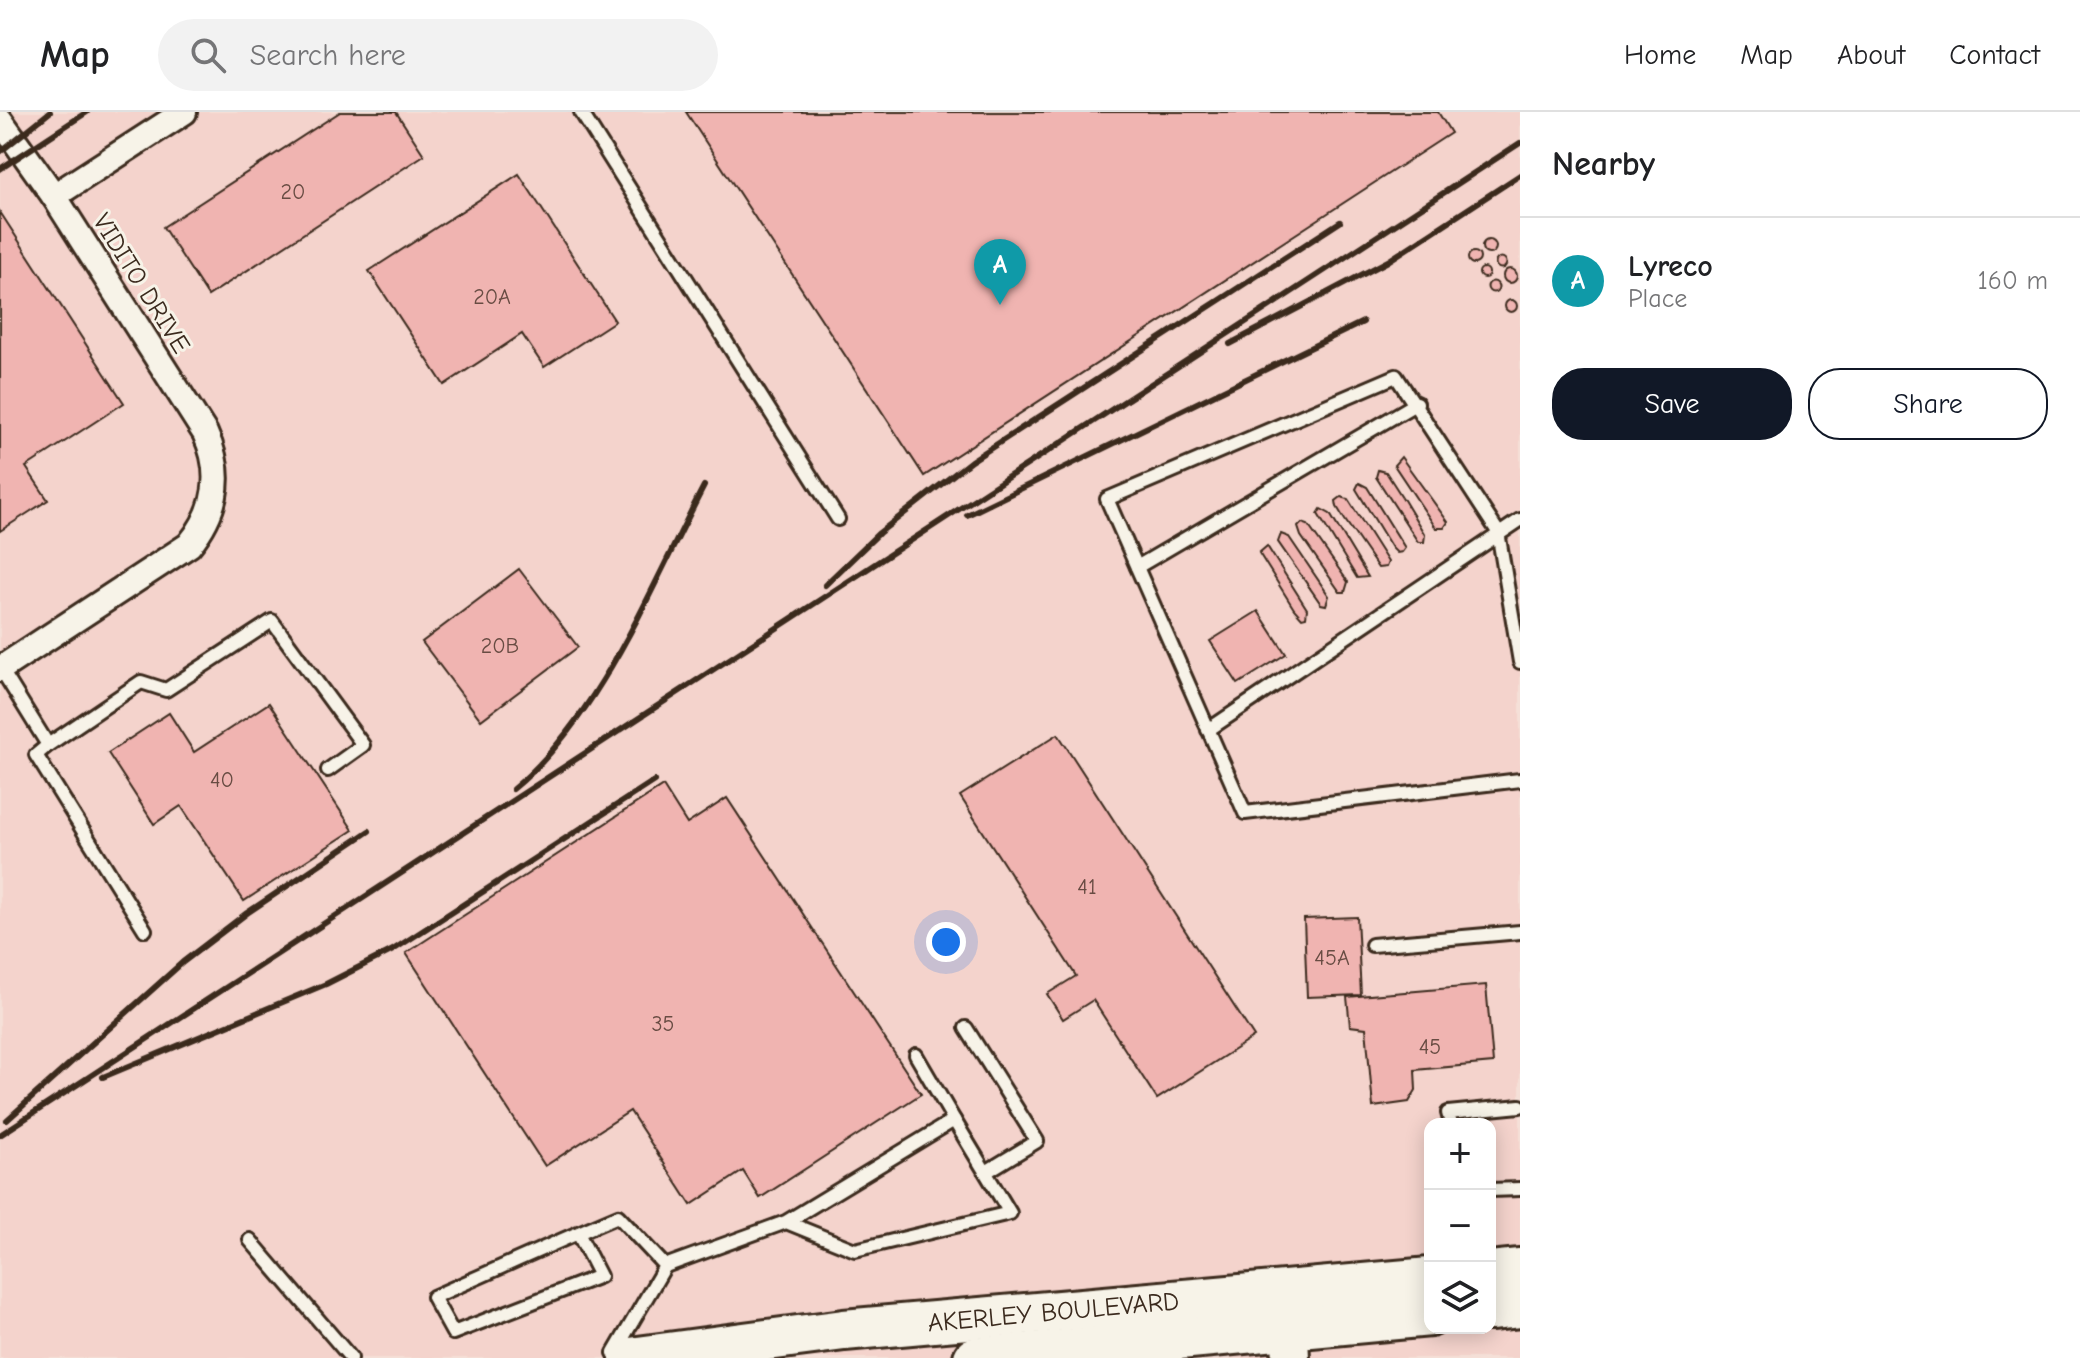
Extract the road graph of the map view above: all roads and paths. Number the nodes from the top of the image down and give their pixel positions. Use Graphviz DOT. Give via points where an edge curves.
graph roads {
  1 [pos="184,112"];
  2 [pos="581,112"];
  3 [pos="0,120"];
  4 [pos="54,196"];
  5 [pos="1417,403"];
  6 [pos="838,519"];
  7 [pos="1520,520"];
  8 [pos="1498,532"];
  9 [pos="1137,567"];
  10 [pos="1520,662"];
  11 [pos="0,669"];
  12 [pos="1208,730"];
  13 [pos="48,745"];
  14 [pos="328,770"];
  15 [pos="1520,780"];
  16 [pos="145,930"];
  17 [pos="1520,932"];
  18 [pos="1372,945"];
  19 [pos="966,1028"];
  20 [pos="916,1055"];
  21 [pos="1520,1106"];
  22 [pos="1449,1118"];
  23 [pos="954,1120"];
  24 [pos="986,1172"];
  25 [pos="1520,1189"];
  26 [pos="1496,1190"];
  27 [pos="786,1222"];
  28 [pos="578,1233"];
  29 [pos="250,1240"];
  30 [pos="665,1266"];
  31 [pos="1520,1269"];
  32 [pos="1496,1271"];
  33 [pos="1424,1279"];
  34 [pos="1287,1291"];
  35 [pos="1520,1307"];
  36 [pos="1496,1309"];
  37 [pos="1424,1317"];
  38 [pos="1291,1345"];
  39 [pos="351,1358"];
  40 [pos="611,1358"];
  41 [pos="630,1358"];
  42 [pos="974,1358"];
  1 -- 4 [label="street"];
  2 -- 6 [label="lane"];
  3 -- 4 [label="street, VIDITO DRIVE"];
  4 -- 11 [label="street, VIDITO DRIVE" via="205,433 215,457 216,484 203,527 189,545"];
  5 -- 8 [label="lane"];
  5 -- 9 [label="lane"];
  5 -- 9 [label="lane" via="1396,376 1107,499"];
  7 -- 8 [label="lane"];
  8 -- 10 [label="lane"];
  8 -- 12 [label="lane"];
  9 -- 12 [label="lane"];
  11 -- 13 [label="lane"];
  12 -- 15 [label="lane" via="1245,813"];
  13 -- 14 [label="lane" via="141,682 166,690 272,621 363,745"];
  13 -- 16 [label="lane" via="36,755"];
  17 -- 18 [label="lane"];
  19 -- 24 [label="lane" via="1037,1141"];
  20 -- 23 [label="lane"];
  21 -- 22 [label="lane" via="1448,1113"];
  23 -- 24 [label="lane"];
  23 -- 27 [label="lane"];
  24 -- 27 [label="lane" via="1010,1213 855,1250"];
  25 -- 26 [label="lane"];
  27 -- 30 [label="lane"];
  28 -- 28 [label="lane" via="433,1297 453,1333 600,1276"];
  28 -- 30 [label="lane" via="618,1216"];
  29 -- 39 [label="lane"];
  30 -- 40 [label="lane"];
  31 -- 32 [label="main road"];
  33 -- 34 [label="main road, AKERLEY BOULEVARD"];
  34 -- 38 [label="street"];
  34 -- 41 [label="main road, AKERLEY BOULEVARD" via="844,1330"];
  35 -- 36 [label="main road"];
  37 -- 38 [label="main road, AKERLEY BOULEVARD"];
  38 -- 42 [label="main road, AKERLEY BOULEVARD"];
}
